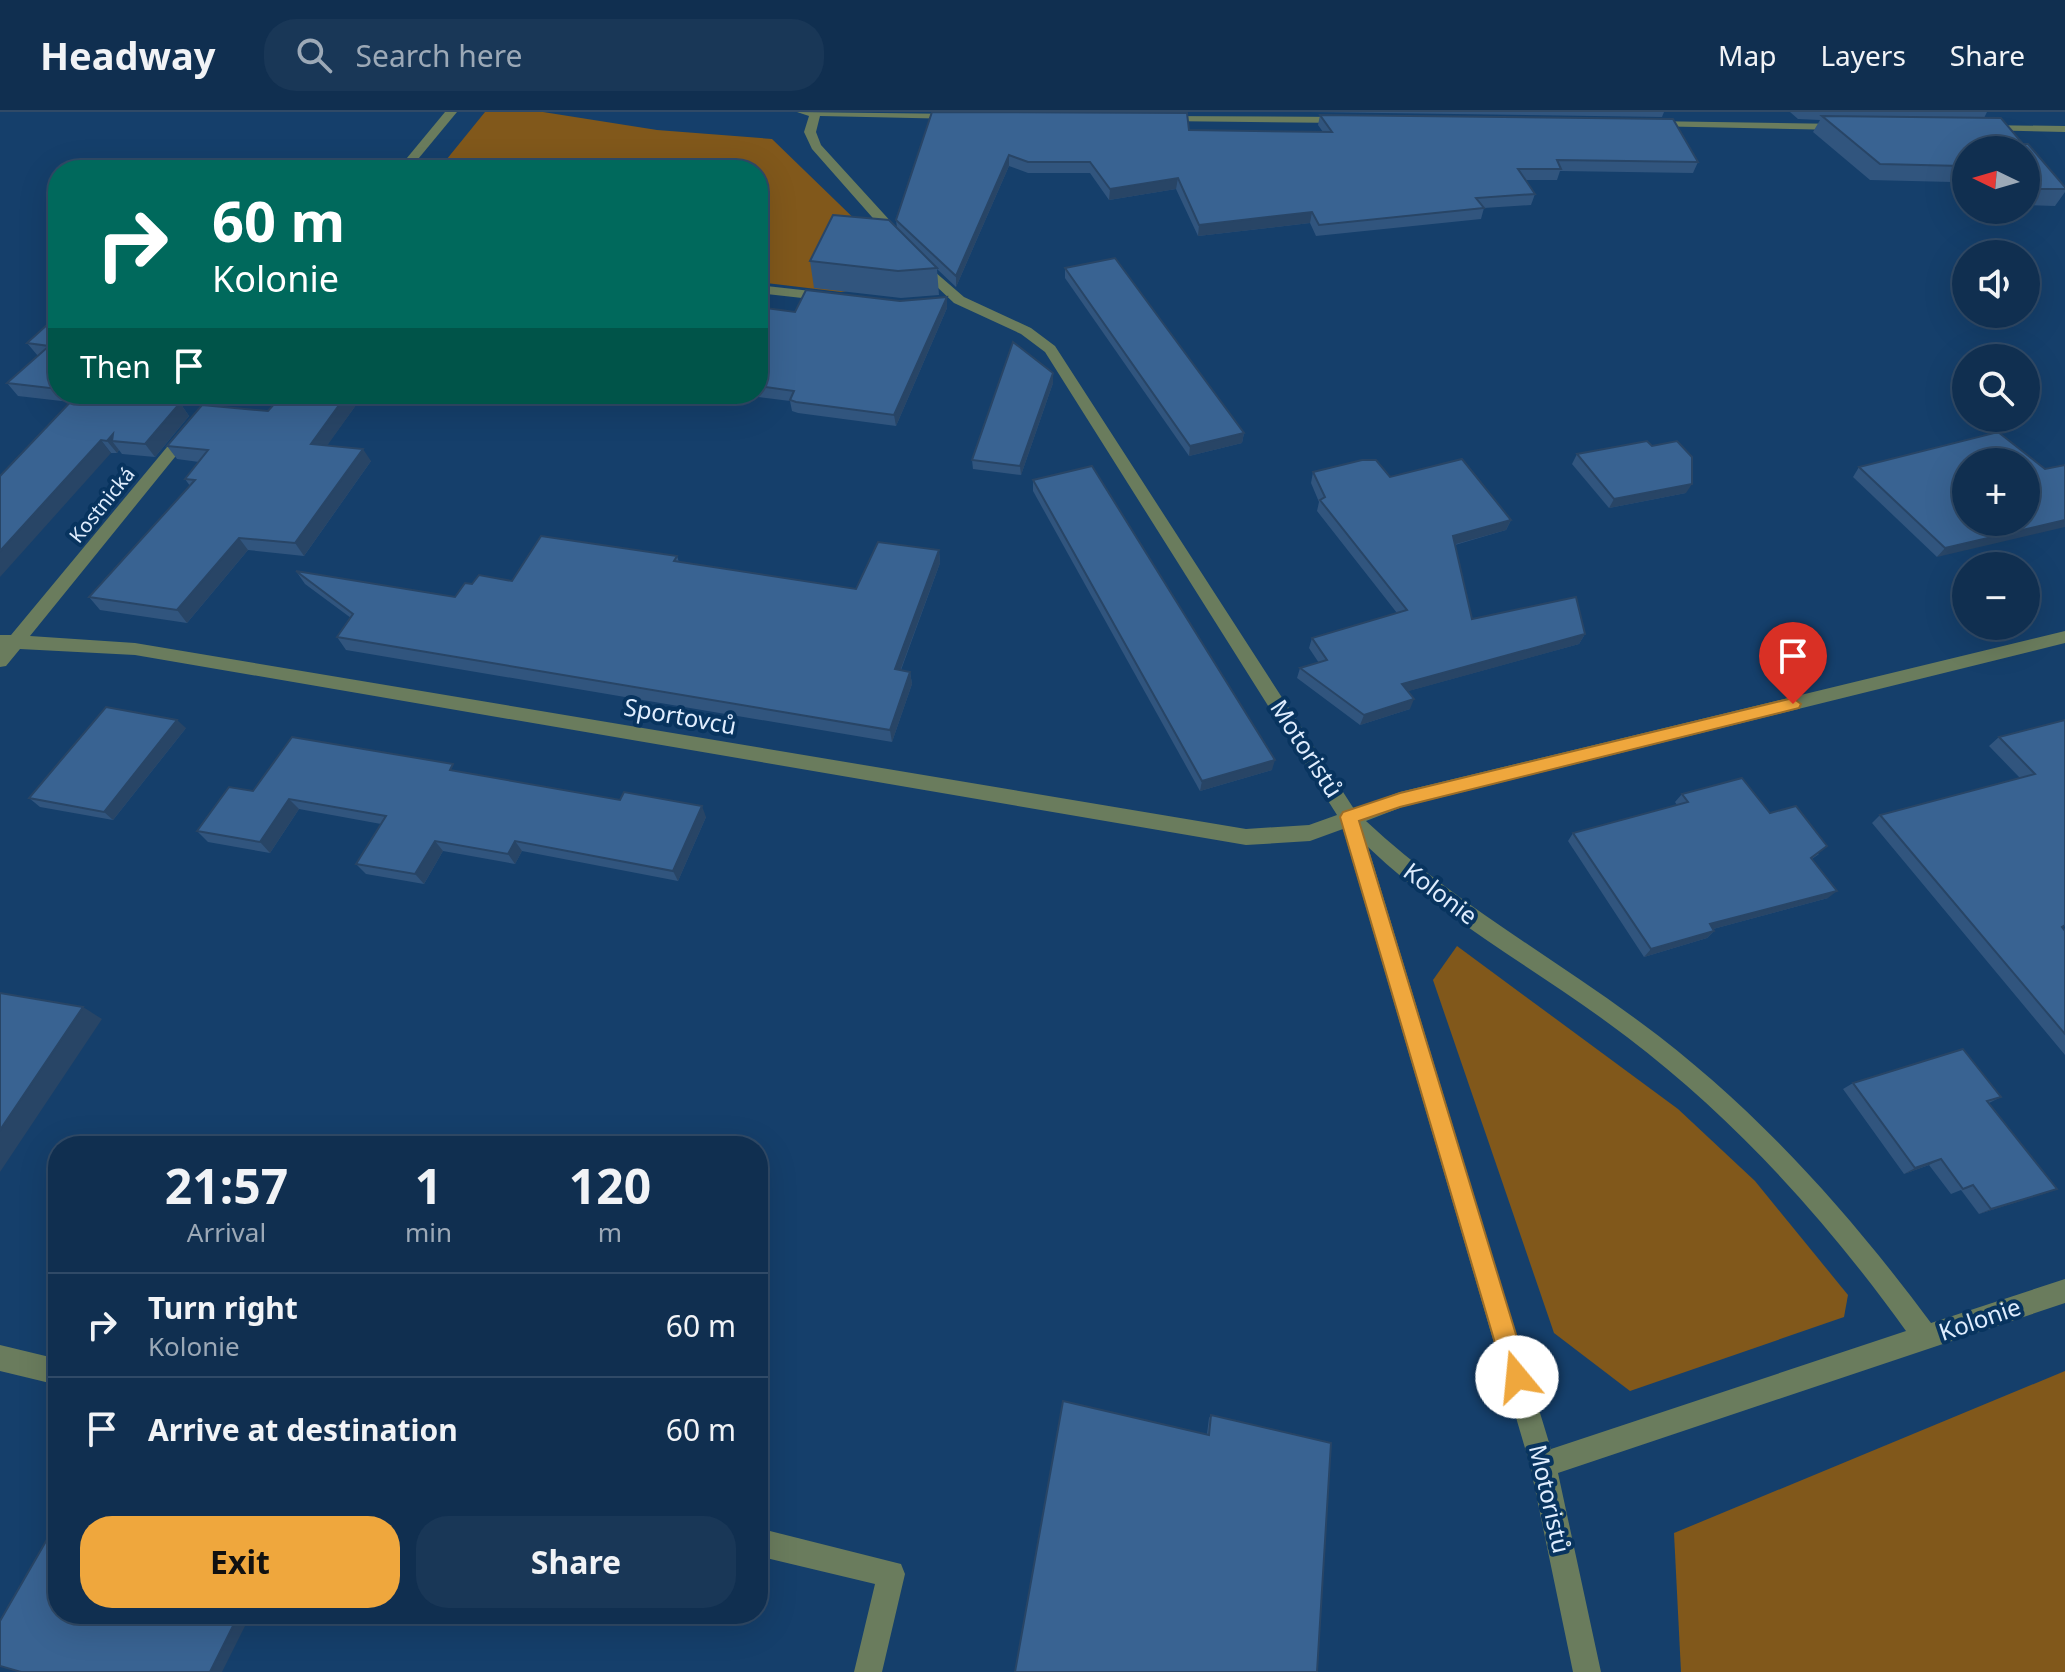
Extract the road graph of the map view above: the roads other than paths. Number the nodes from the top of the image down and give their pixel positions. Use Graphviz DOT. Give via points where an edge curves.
graph roads {
  1 [pos="451,112"];
  2 [pos="803,112"];
  3 [pos="815,113"];
  4 [pos="968,116"];
  5 [pos="1255,116"];
  6 [pos="1143,118"];
  7 [pos="1367,121"];
  8 [pos="1636,124"];
  9 [pos="1859,127"];
  10 [pos="1970,128"];
  11 [pos="2065,129"];
  12 [pos="411,160"];
  13 [pos="768,290"];
  14 [pos="837,298"];
  15 [pos="210,404"];
  16 [pos="2065,637"];
  17 [pos="8,642"];
  18 [pos="0,661"];
  19 [pos="1349,817"];
  20 [pos="2065,1291"];
  21 [pos="1927,1339"];
  22 [pos="0,1358"];
  23 [pos="48,1370"];
  24 [pos="1543,1465"];
  25 [pos="768,1544"];
  26 [pos="868,1672"];
  27 [pos="1587,1672"];
  1 -- 12 [label="street"];
  2 -- 3 [label="street"];
  3 -- 4 [label="street"];
  3 -- 19 [label="street, Motoristů" via="810,132 816,146 951,302 1026,331 1050,349"];
  5 -- 6 [label="street"];
  5 -- 7 [label="street"];
  8 -- 9 [label="street"];
  10 -- 11 [label="street"];
  13 -- 14 [label="street"];
  15 -- 17 [label="street, Kostnická"];
  16 -- 19 [label="street" via="1400,800"];
  17 -- 18 [label="street, Kostnická"];
  17 -- 19 [label="street, Sportovců" via="163,653 1246,837 1310,833"];
  19 -- 21 [label="street, Kolonie" via="1428,888 1659,1049 1736,1114 1824,1203"];
  19 -- 24 [label="street, Motoristů"];
  20 -- 21 [label="street, Kolonie"];
  21 -- 24 [label="street"];
  22 -- 23 [label="street"];
  24 -- 27 [label="street, Motoristů"];
  25 -- 26 [label="street" via="891,1574"];
}
